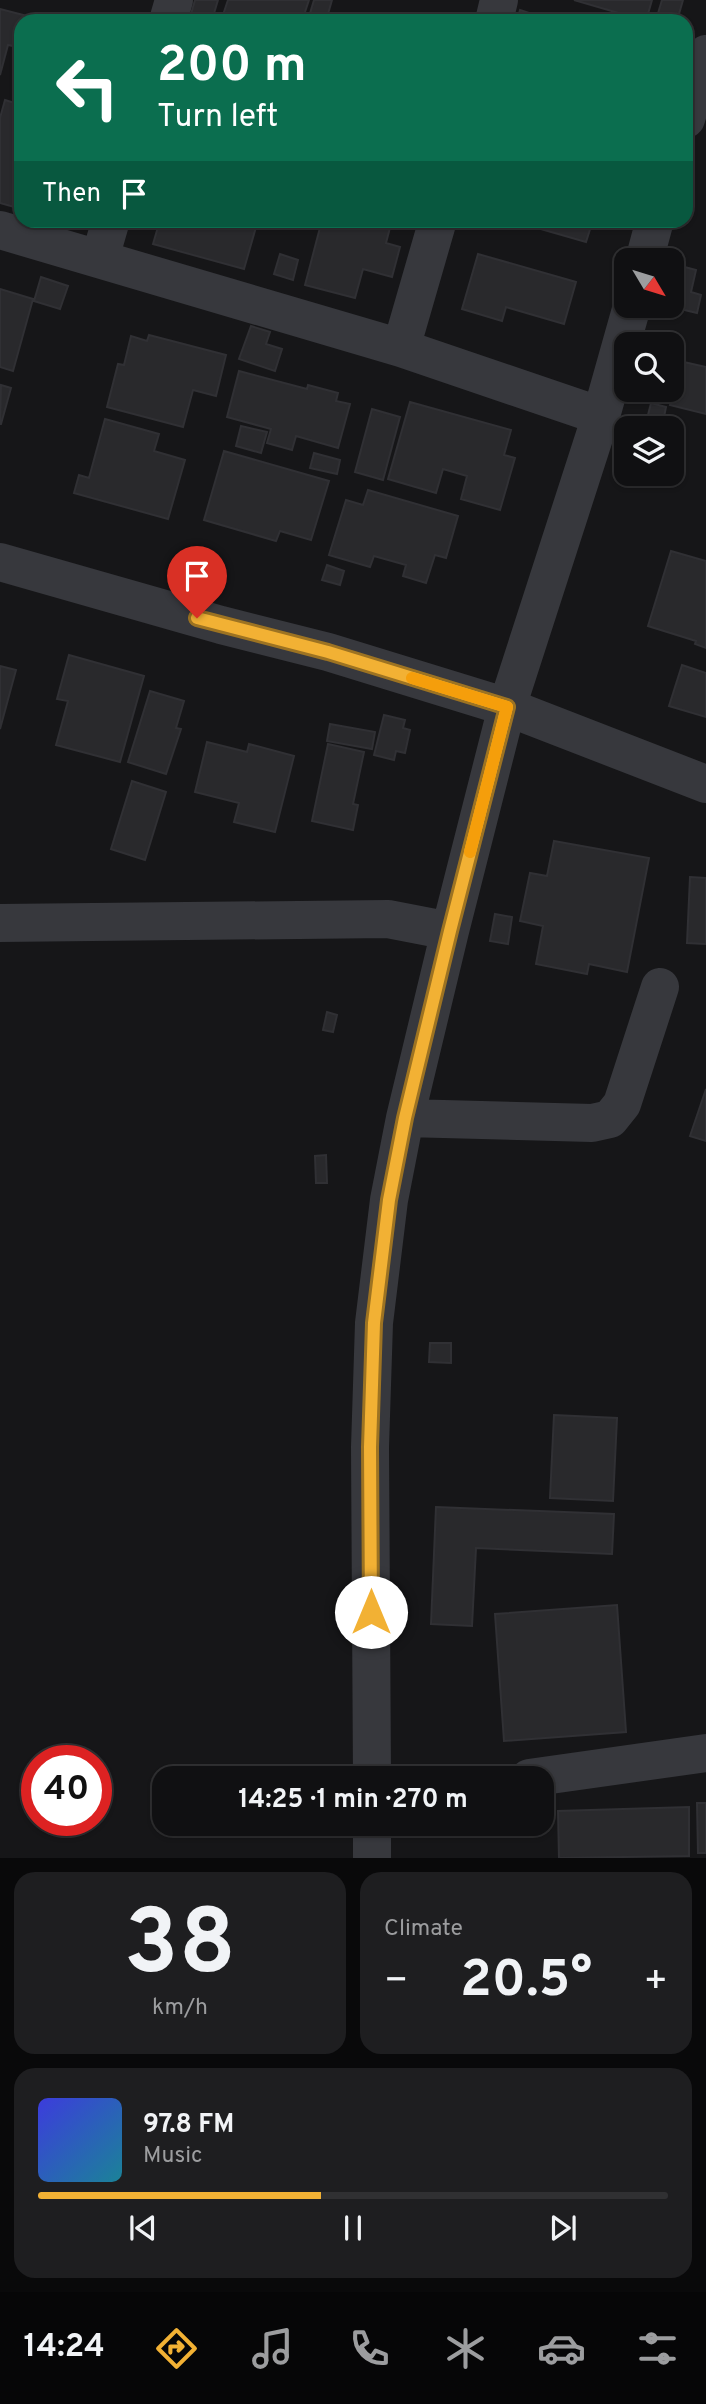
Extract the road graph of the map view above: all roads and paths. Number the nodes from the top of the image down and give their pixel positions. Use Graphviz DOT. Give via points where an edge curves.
graph roads {
  1 [pos="706,54"];
  2 [pos="693,96"];
  3 [pos="109,228"];
  4 [pos="436,228"];
  5 [pos="653,228"];
  6 [pos="0,230"];
  7 [pos="647,248"];
  8 [pos="100,258"];
  9 [pos="629,318"];
  10 [pos="401,348"];
  11 [pos="601,416"];
  12 [pos="0,562"];
  13 [pos="507,707"];
  14 [pos="706,784"];
  15 [pos="0,923"];
  16 [pos="450,931"];
  17 [pos="660,986"];
  18 [pos="405,1118"];
  19 [pos="706,1753"];
  20 [pos="372,1766"];
  21 [pos="554,1774"];
  22 [pos="372,1836"];
  23 [pos="372,1858"];
  1 -- 2 [label="street"];
  3 -- 8 [label="street"];
  4 -- 10 [label="street"];
  5 -- 7 [label="street"];
  6 -- 8 [label="street"];
  8 -- 10 [label="street"];
  9 -- 11 [label="street"];
  10 -- 11 [label="street"];
  11 -- 13 [label="street"];
  12 -- 13 [label="street" via="328,652"];
  13 -- 14 [label="street"];
  13 -- 16 [label="street"];
  15 -- 16 [label="street" via="388,919"];
  16 -- 18 [label="street"];
  17 -- 18 [label="street" via="622,1104 610,1119 593,1124"];
  18 -- 20 [label="street" via="389,1200 374,1323"];
  19 -- 21 [label="street"];
  22 -- 23 [label="street"];
}
